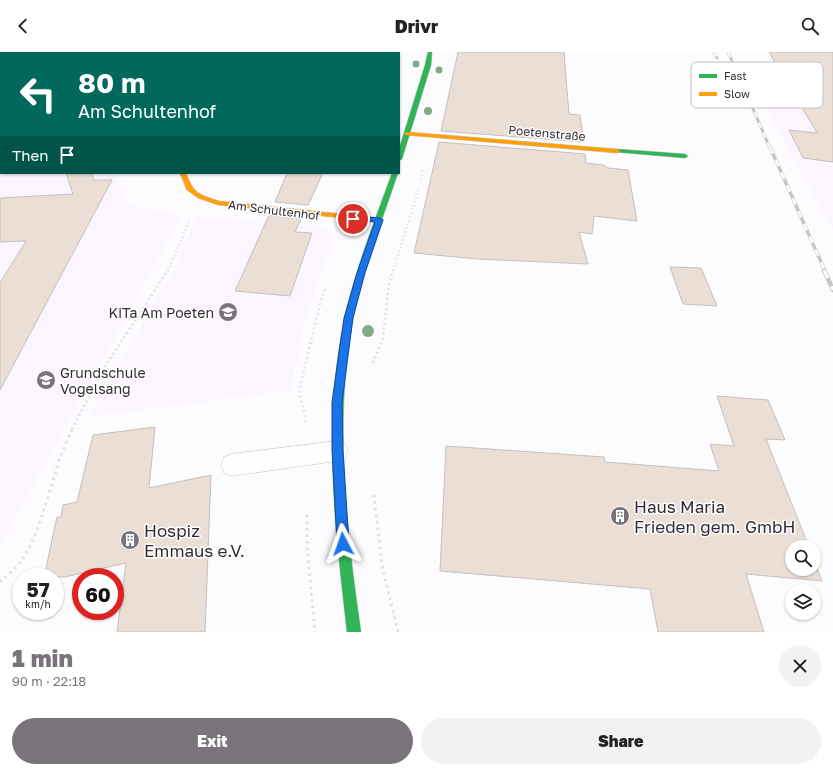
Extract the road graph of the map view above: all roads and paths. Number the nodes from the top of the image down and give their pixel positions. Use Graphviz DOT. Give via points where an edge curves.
graph roads {
  1 [pos="430,52"];
  2 [pos="407,134"];
  3 [pos="432,136"];
  4 [pos="400,156"];
  5 [pos="685,156"];
  6 [pos="183,174"];
  7 [pos="395,174"];
  8 [pos="200,197"];
  9 [pos="380,220"];
  10 [pos="372,364"];
  11 [pos="337,450"];
  12 [pos="232,465"];
  13 [pos="374,494"];
  14 [pos="0,582"];
  15 [pos="354,632"];
  16 [pos="398,632"];
  1 -- 2 [label="main road"];
  2 -- 3 [label="main road, Poetenstraße"];
  2 -- 4 [label="main road"];
  3 -- 5 [label="main road, Poetenstraße"];
  3 -- 10 [label="path" via="414,207 389,284 383,338"];
  6 -- 8 [label="main road, Am Schultenhof" via="189,189"];
  7 -- 9 [label="main road"];
  8 -- 9 [label="main road, Am Schultenhof" via="218,203"];
  8 -- 14 [label="path" via="169,269 104,368 76,422 64,447 38,528 21,561"];
  9 -- 11 [label="main road" via="361,273 349,318 337,402"];
  11 -- 12 [label="lane"];
  11 -- 15 [label="main road" via="344,559"];
  13 -- 16 [label="path" via="382,565"];
}
